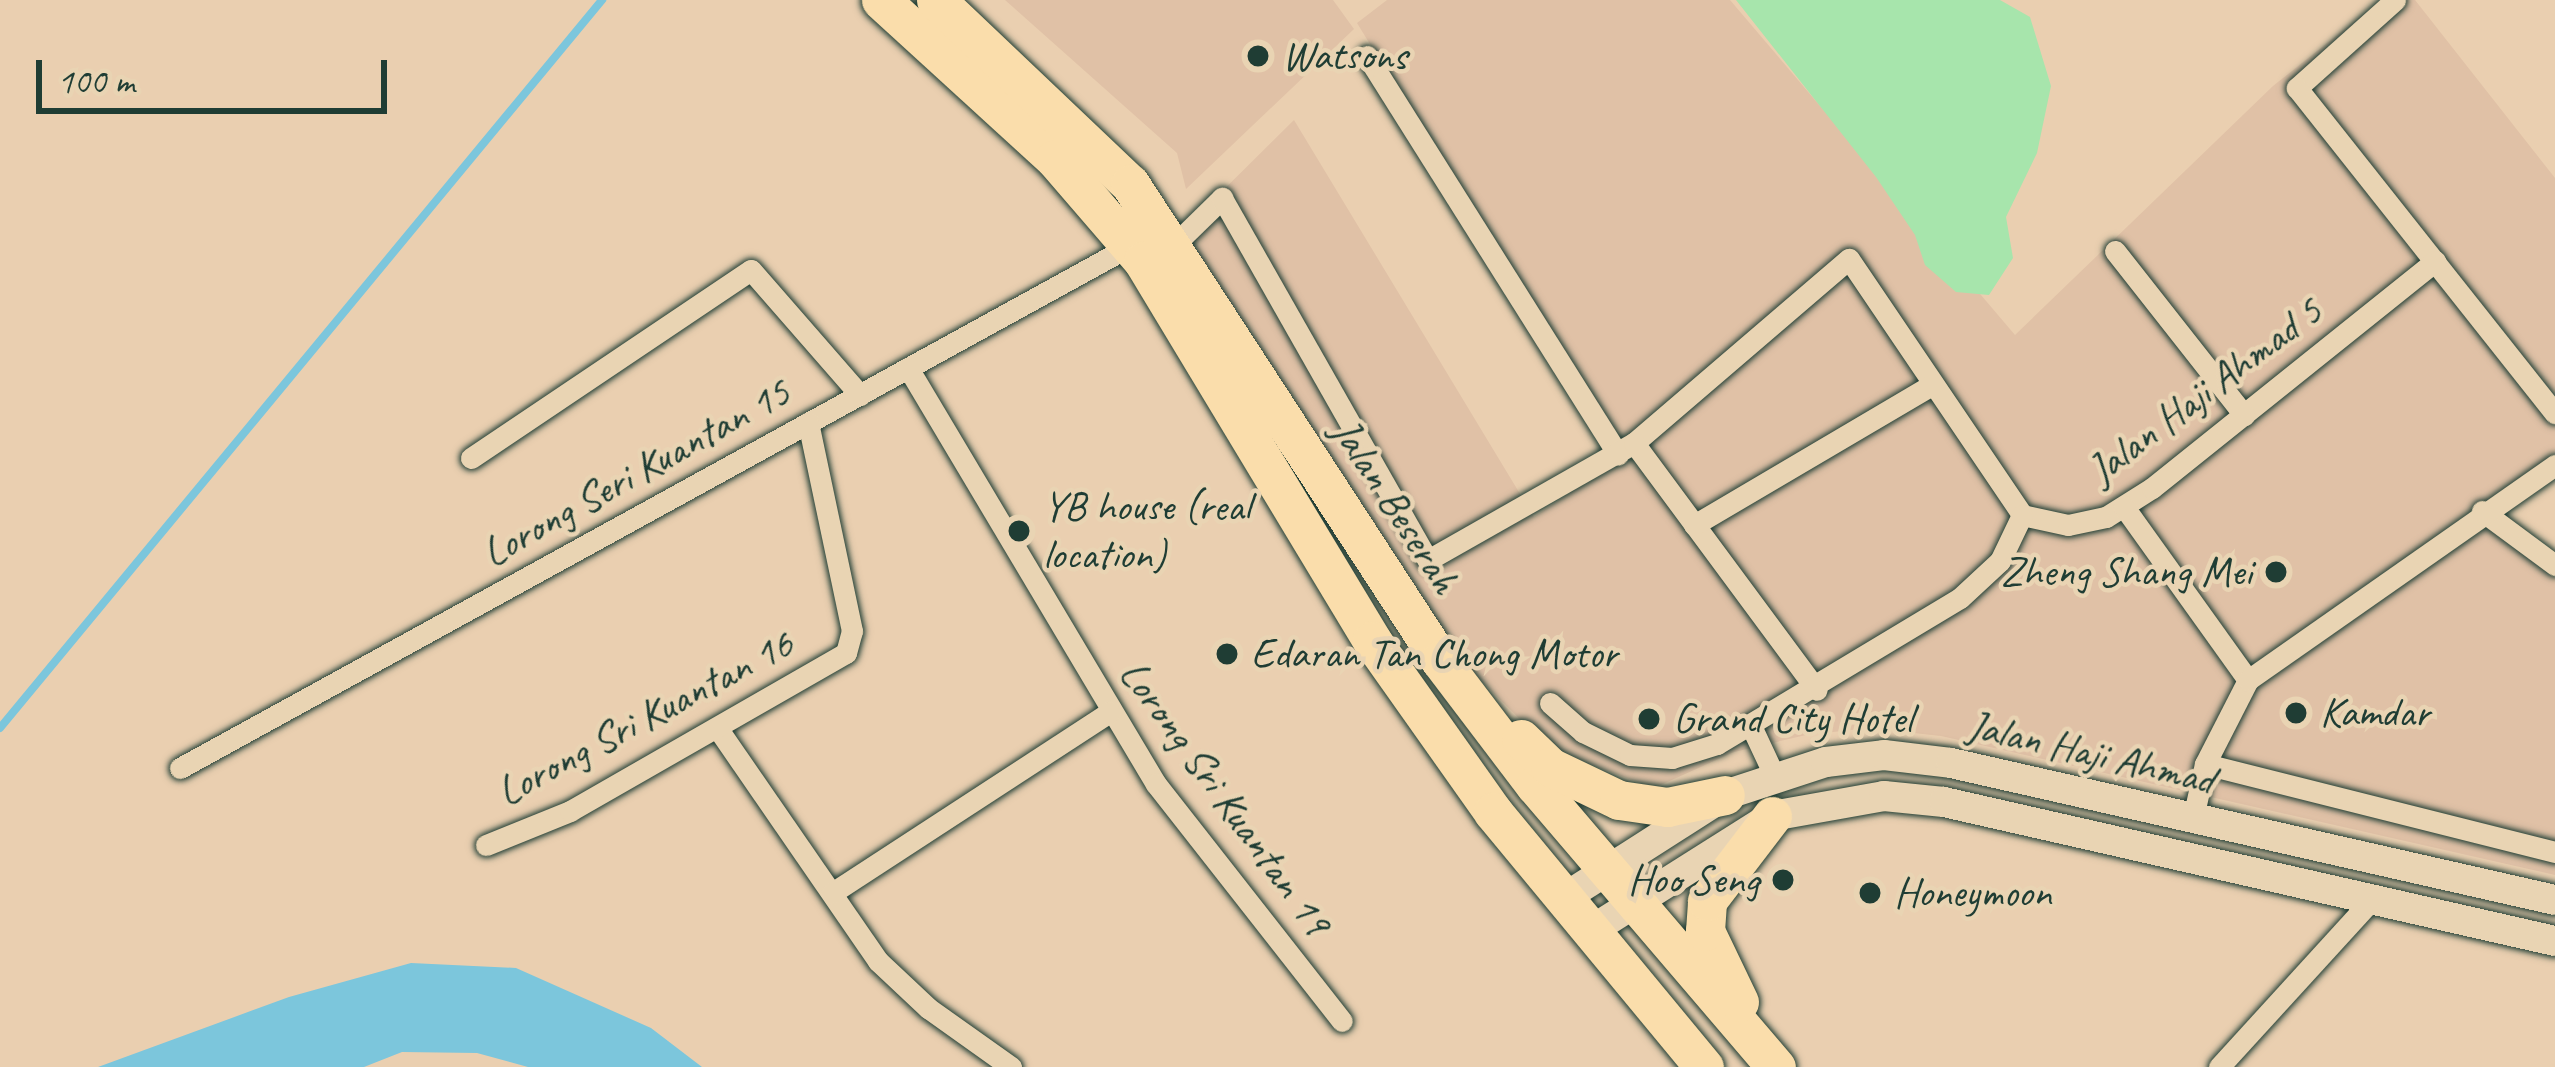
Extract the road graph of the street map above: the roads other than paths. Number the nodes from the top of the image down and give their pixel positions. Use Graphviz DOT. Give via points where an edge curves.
graph roads {
  1 [pos="881,0"];
  2 [pos="936,0"];
  3 [pos="2396,0"];
  4 [pos="1367,56"];
  5 [pos="1173,245"];
  6 [pos="1130,246"];
  7 [pos="2115,251"];
  8 [pos="2434,262"];
  9 [pos="908,368"];
  10 [pos="1933,384"];
  11 [pos="860,395"];
  12 [pos="2555,412"];
  13 [pos="2244,415"];
  14 [pos="808,424"];
  15 [pos="1626,449"];
  16 [pos="471,458"];
  17 [pos="2555,465"];
  18 [pos="2125,507"];
  19 [pos="2482,511"];
  20 [pos="2022,515"];
  21 [pos="1694,525"];
  22 [pos="2555,566"];
  23 [pos="1440,660"];
  24 [pos="2248,680"];
  25 [pos="1817,689"];
  26 [pos="1550,703"];
  27 [pos="1110,712"];
  28 [pos="1752,728"];
  29 [pos="718,729"];
  30 [pos="2205,764"];
  31 [pos="180,768"];
  32 [pos="1774,775"];
  33 [pos="1725,795"];
  34 [pos="1772,816"];
  35 [pos="2193,818"];
  36 [pos="486,845"];
  37 [pos="2555,852"];
  38 [pos="1604,868"];
  39 [pos="832,893"];
  40 [pos="2374,897"];
  41 [pos="1564,898"];
  42 [pos="2555,900"];
  43 [pos="1635,902"];
  44 [pos="1592,930"];
  45 [pos="2555,941"];
  46 [pos="1342,1021"];
  47 [pos="1771,1061"];
  48 [pos="1011,1067"];
  49 [pos="1704,1067"];
  50 [pos="2219,1067"];
  1 -- 6 [label="highway, Jalan Beserah" via="1055,158"];
  2 -- 5 [label="highway, Jalan Beserah" via="1088,135"];
  3 -- 8 [label="street" via="2297,88"];
  4 -- 15 [label="street"];
  5 -- 15 [label="street" via="1222,198 1428,560"];
  5 -- 23 [label="highway, Jalan Beserah"];
  6 -- 9 [label="street, Lorong Seri Kuantan 15"];
  6 -- 41 [label="highway, Jalan Beserah" via="1372,640"];
  7 -- 13 [label="street"];
  8 -- 12 [label="street"];
  8 -- 13 [label="street, Jalan Haji Ahmad 5"];
  9 -- 11 [label="street, Lorong Seri Kuantan 15"];
  9 -- 27 [label="street, Lorong Sri Kuantan 19"];
  10 -- 15 [label="street" via="1849,259"];
  10 -- 20 [label="street"];
  10 -- 21 [label="street"];
  11 -- 14 [label="street, Lorong Seri Kuantan 15"];
  11 -- 16 [label="street" via="751,270"];
  13 -- 18 [label="street, Jalan Haji Ahmad 5"];
  14 -- 29 [label="street, Lorong Sri Kuantan 16" via="852,631 839,658"];
  14 -- 31 [label="street, Lorong Seri Kuantan 15"];
  15 -- 21 [label="street"];
  17 -- 19 [label="street"];
  18 -- 20 [label="street, Jalan Haji Ahmad 5" via="2068,525"];
  18 -- 24 [label="street"];
  19 -- 22 [label="street"];
  19 -- 24 [label="street"];
  20 -- 25 [label="street" via="1984,580"];
  21 -- 25 [label="street"];
  23 -- 33 [label="highway" via="1550,767 1586,786 1667,807"];
  23 -- 38 [label="highway, Jalan Beserah"];
  24 -- 30 [label="street"];
  25 -- 28 [label="street"];
  26 -- 28 [label="street" via="1583,732 1630,755 1672,758"];
  27 -- 39 [label="street"];
  27 -- 46 [label="street, Lorong Sri Kuantan 19" via="1156,784"];
  28 -- 32 [label="street"];
  29 -- 36 [label="street, Lorong Sri Kuantan 16" via="570,811"];
  29 -- 39 [label="street"];
  30 -- 35 [label="street"];
  30 -- 37 [label="street"];
  32 -- 33 [label="street, Jalan Haji Ahmad"];
  32 -- 35 [label="street, Jalan Haji Ahmad" via="1884,755"];
  33 -- 38 [label="street, Jalan Haji Ahmad"];
  34 -- 40 [label="street, Jalan Haji Ahmad" via="1884,796 1944,802"];
  34 -- 43 [label="street, Jalan Haji Ahmad"];
  34 -- 47 [label="highway" via="1720,875 1707,901 1706,931"];
  35 -- 42 [label="street, Jalan Haji Ahmad"];
  38 -- 41 [label="street, Jalan Haji Ahmad"];
  38 -- 43 [label="highway, Jalan Beserah"];
  39 -- 48 [label="street" via="878,961"];
  40 -- 45 [label="street, Jalan Haji Ahmad"];
  40 -- 50 [label="street"];
  41 -- 44 [label="highway, Jalan Beserah"];
  43 -- 44 [label="street, Jalan Haji Ahmad"];
  43 -- 47 [label="highway, Jalan Beserah"];
  44 -- 49 [label="highway, Jalan Beserah"];
}
